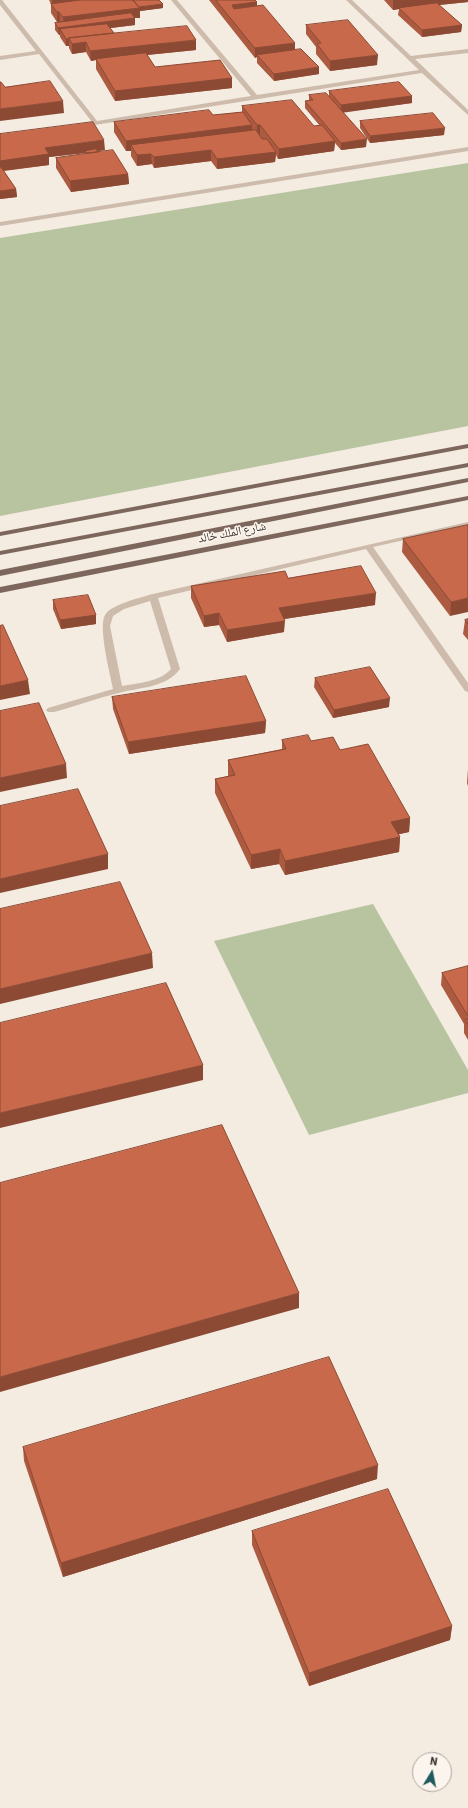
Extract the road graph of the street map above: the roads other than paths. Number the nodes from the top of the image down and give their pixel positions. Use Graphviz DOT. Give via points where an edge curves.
graph roads {
  1 [pos="174,0"];
  2 [pos="349,0"];
  3 [pos="0,1"];
  4 [pos="468,51"];
  5 [pos="40,52"];
  6 [pos="0,58"];
  7 [pos="410,58"];
  8 [pos="423,71"];
  9 [pos="256,98"];
  10 [pos="468,113"];
  11 [pos="96,123"];
  12 [pos="74,126"];
  13 [pos="468,149"];
  14 [pos="0,224"];
  15 [pos="468,446"];
  16 [pos="468,465"];
  17 [pos="468,480"];
  18 [pos="468,498"];
  19 [pos="468,524"];
  20 [pos="0,534"];
  21 [pos="368,546"];
  22 [pos="0,553"];
  23 [pos="0,573"];
  24 [pos="0,590"];
  25 [pos="153,597"];
  26 [pos="468,689"];
  27 [pos="118,690"];
  28 [pos="51,710"];
  1 -- 9 [label="street"];
  2 -- 7 [label="street"];
  3 -- 5 [label="street"];
  4 -- 7 [label="street"];
  5 -- 6 [label="street"];
  5 -- 11 [label="street"];
  7 -- 8 [label="street"];
  8 -- 9 [label="street"];
  8 -- 10 [label="street"];
  9 -- 11 [label="street"];
  11 -- 12 [label="street"];
  13 -- 14 [label="street"];
  15 -- 20 [label="main road"];
  16 -- 22 [label="main road"];
  17 -- 23 [label="main road"];
  18 -- 24 [label="main road, شارع الملك خالد"];
  19 -- 21 [label="street"];
  21 -- 25 [label="street"];
  21 -- 26 [label="street"];
  25 -- 27 [label="street" via="121,607 109,615 106,626"];
  25 -- 27 [label="street" via="176,669 165,680"];
  27 -- 28 [label="street"];
}
